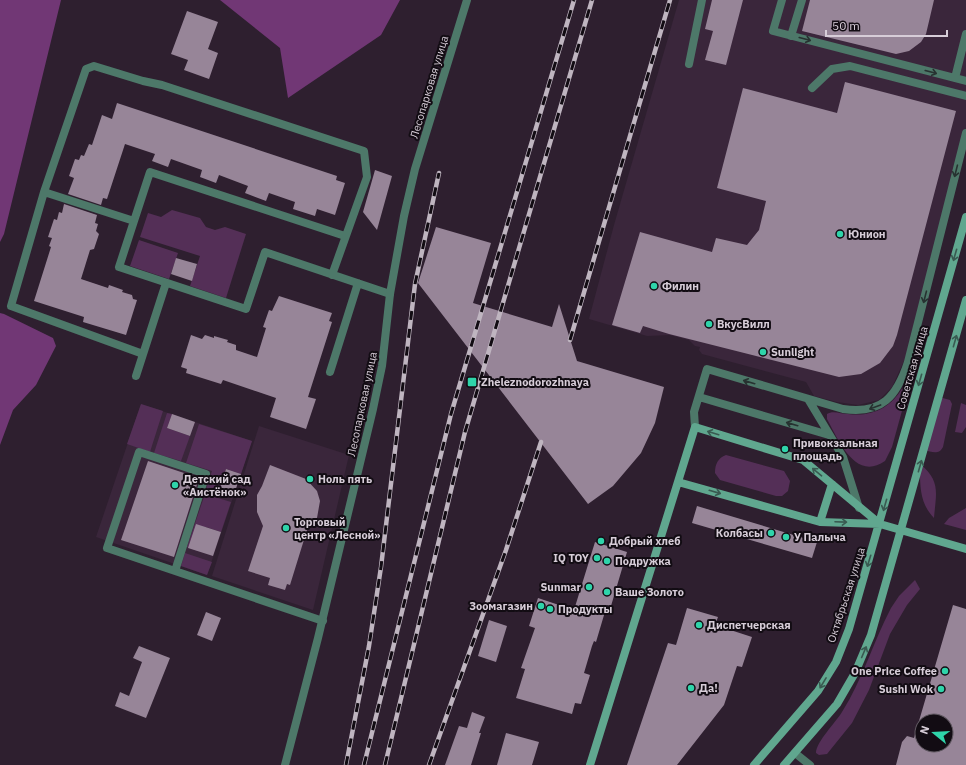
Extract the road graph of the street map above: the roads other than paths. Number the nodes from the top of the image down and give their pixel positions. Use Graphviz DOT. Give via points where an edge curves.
graph roads {
  1 [pos="467,0"];
  2 [pos="702,0"];
  3 [pos="782,0"];
  4 [pos="802,0"];
  5 [pos="966,34"];
  6 [pos="791,36"];
  7 [pos="689,64"];
  8 [pos="955,78"];
  9 [pos="966,81"];
  10 [pos="812,88"];
  11 [pos="966,96"];
  12 [pos="966,133"];
  13 [pos="44,192"];
  14 [pos="966,217"];
  15 [pos="134,221"];
  16 [pos="345,236"];
  17 [pos="332,275"];
  18 [pos="166,283"];
  19 [pos="358,283"];
  20 [pos="390,294"];
  21 [pos="966,300"];
  22 [pos="143,354"];
  23 [pos="330,372"];
  24 [pos="136,376"];
  25 [pos="699,397"];
  26 [pos="808,399"];
  27 [pos="695,427"];
  28 [pos="829,435"];
  29 [pos="678,482"];
  30 [pos="832,484"];
  31 [pos="860,508"];
  32 [pos="820,522"];
  33 [pos="880,524"];
  34 [pos="901,530"];
  35 [pos="966,549"];
  36 [pos="174,571"];
  37 [pos="323,621"];
  38 [pos="795,753"];
  39 [pos="284,765"];
  40 [pos="590,765"];
  41 [pos="754,765"];
  42 [pos="784,765"];
  43 [pos="810,765"];
  1 -- 20 [label="street, Лесопарковая улица" via="416,169 398,243"];
  2 -- 7 [label="street"];
  3 -- 6 [label="street" via="773,31"];
  4 -- 6 [label="street"];
  5 -- 8 [label="street"];
  6 -- 8 [label="street, one-way"];
  8 -- 9 [label="street"];
  10 -- 11 [label="street" via="832,69 850,66"];
  12 -- 26 [label="street, one-way" via="908,362 896,390 881,404 866,410 843,409"];
  13 -- 15 [label="street"];
  13 -- 16 [label="street" via="86,69 94,66 162,85 364,151 366,177"];
  13 -- 22 [label="street" via="11,306"];
  14 -- 33 [label="main road, Советская улица, one-way"];
  15 -- 16 [label="street" via="150,172"];
  15 -- 18 [label="street" via="119,267"];
  16 -- 17 [label="street"];
  17 -- 18 [label="street" via="265,252 246,310"];
  17 -- 19 [label="street"];
  18 -- 22 [label="street"];
  19 -- 20 [label="street"];
  19 -- 23 [label="street"];
  20 -- 37 [label="street, Лесопарковая улица" via="382,366"];
  34 -- 21 [label="main road, one-way"];
  22 -- 24 [label="street"];
  26 -- 25 [label="street, one-way" via="707,369"];
  25 -- 27 [label="street" via="694,412"];
  28 -- 25 [label="street, one-way"];
  26 -- 28 [label="street"];
  27 -- 29 [label="main road"];
  30 -- 27 [label="main road, one-way" via="802,460"];
  28 -- 31 [label="street" via="843,458"];
  29 -- 32 [label="main road, one-way"];
  29 -- 40 [label="main road"];
  30 -- 31 [label="main road"];
  30 -- 32 [label="main road"];
  31 -- 33 [label="main road"];
  32 -- 33 [label="main road, one-way"];
  33 -- 34 [label="main road"];
  33 -- 41 [label="main road, Октябрьская улица, one-way" via="849,629 836,662 818,691"];
  34 -- 35 [label="main road"];
  38 -- 34 [label="main road, one-way" via="837,704 855,673 871,635"];
  36 -- 36 [label="street" via="107,548 139,452 206,474"];
  36 -- 37 [label="street"];
  37 -- 39 [label="street, Лесопарковая улица"];
  38 -- 42 [label="main road"];
  38 -- 43 [label="street"];
}
